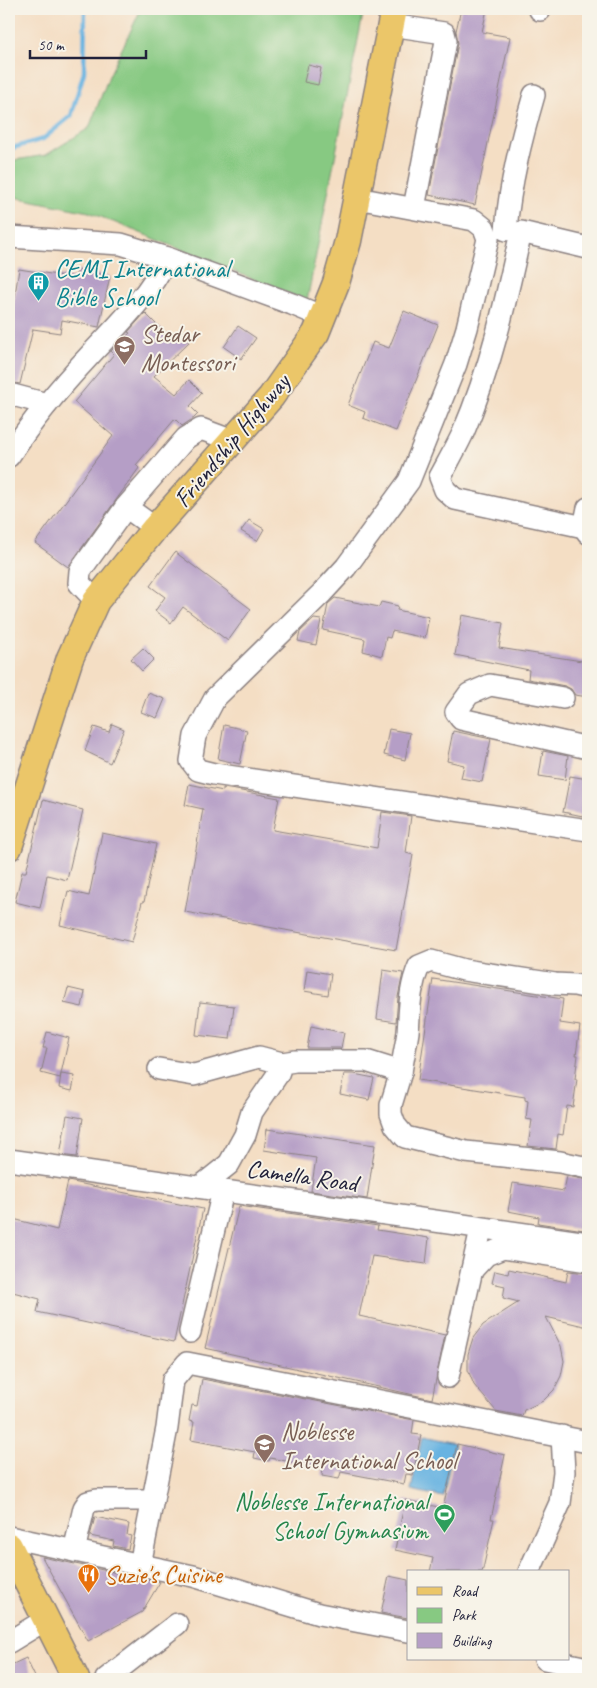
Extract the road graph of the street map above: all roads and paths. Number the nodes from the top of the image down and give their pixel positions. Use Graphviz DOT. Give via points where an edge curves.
graph roads {
  1 [pos="393,17"];
  2 [pos="534,95"];
  3 [pos="357,198"];
  4 [pos="414,208"];
  5 [pos="484,228"];
  6 [pos="514,231"];
  7 [pos="9,236"];
  8 [pos="588,248"];
  9 [pos="168,258"];
  10 [pos="323,317"];
  11 [pos="9,394"];
  12 [pos="47,404"];
  13 [pos="233,440"];
  14 [pos="9,456"];
  15 [pos="126,507"];
  16 [pos="587,523"];
  17 [pos="155,528"];
  18 [pos="96,601"];
  19 [pos="564,698"];
  20 [pos="588,748"];
  21 [pos="588,830"];
  22 [pos="10,840"];
  23 [pos="588,988"];
  24 [pos="282,1062"];
  25 [pos="159,1069"];
  26 [pos="401,1072"];
  27 [pos="9,1160"];
  28 [pos="588,1168"];
  29 [pos="200,1187"];
  30 [pos="223,1191"];
  31 [pos="481,1229"];
  32 [pos="588,1243"];
  33 [pos="588,1261"];
  34 [pos="473,1269"];
  35 [pos="190,1332"];
  36 [pos="448,1377"];
  37 [pos="562,1436"];
  38 [pos="588,1442"];
  39 [pos="153,1500"];
  40 [pos="9,1537"];
  41 [pos="9,1546"];
  42 [pos="74,1551"];
  43 [pos="140,1565"];
  44 [pos="530,1570"];
  45 [pos="45,1620"];
  46 [pos="178,1624"];
  47 [pos="407,1631"];
  48 [pos="9,1642"];
  49 [pos="550,1660"];
  50 [pos="588,1668"];
  51 [pos="76,1679"];
  52 [pos="106,1679"];
  1 -- 3 [label="main road, Friendship Highway"];
  1 -- 4 [label="street" via="444,34 446,41"];
  2 -- 6 [label="street" via="518,150 509,198"];
  3 -- 4 [label="street"];
  3 -- 10 [label="main road, Friendship Highway" via="348,241"];
  4 -- 5 [label="street" via="474,220"];
  5 -- 6 [label="street"];
  5 -- 21 [label="street" via="488,239 467,328 410,481 346,567 215,698 196,736 191,761 198,770 214,774"];
  6 -- 8 [label="street"];
  6 -- 16 [label="street" via="501,321 486,372 463,433 440,477 445,490 455,499"];
  7 -- 9 [label="street" via="121,244"];
  9 -- 10 [label="street"];
  9 -- 12 [label="street" via="161,272 119,324"];
  10 -- 13 [label="main road, Friendship Highway" via="316,334 271,397"];
  11 -- 12 [label="street"];
  12 -- 14 [label="street"];
  13 -- 15 [label="street" via="201,429 186,438"];
  13 -- 17 [label="main road, Friendship Highway"];
  15 -- 17 [label="street"];
  15 -- 18 [label="street" via="80,571 79,583"];
  17 -- 18 [label="main road, Friendship Highway"];
  18 -- 22 [label="main road, Friendship Highway" via="70,658"];
  19 -- 20 [label="street" via="490,685 470,694 456,712 461,719"];
  23 -- 26 [label="street" via="464,970 430,961 419,966 413,980"];
  24 -- 25 [label="street" via="259,1058 194,1075"];
  24 -- 26 [label="street" via="366,1061"];
  24 -- 29 [label="street" via="278,1074 252,1112 246,1135 229,1164"];
  26 -- 28 [label="street" via="391,1114 405,1137 466,1152"];
  27 -- 29 [label="street, Camella Road"];
  29 -- 30 [label="street, Camella Road"];
  30 -- 31 [label="street, Camella Road"];
  30 -- 35 [label="street"];
  31 -- 32 [label="street, Camella Road"];
  31 -- 34 [label="street"];
  33 -- 34 [label="street" via="504,1248 486,1255"];
  34 -- 36 [label="street"];
  37 -- 38 [label="street"];
  37 -- 39 [label="street" via="187,1363 173,1380"];
  37 -- 44 [label="street" via="564,1472 560,1503"];
  39 -- 42 [label="street" via="88,1502"];
  39 -- 43 [label="street"];
  40 -- 42 [label="street"];
  41 -- 45 [label="main road"];
  42 -- 43 [label="street"];
  43 -- 47 [label="street" via="193,1576 319,1614"];
  45 -- 48 [label="street"];
  45 -- 51 [label="main road"];
  46 -- 52 [label="street"];
  49 -- 50 [label="street"];
}
